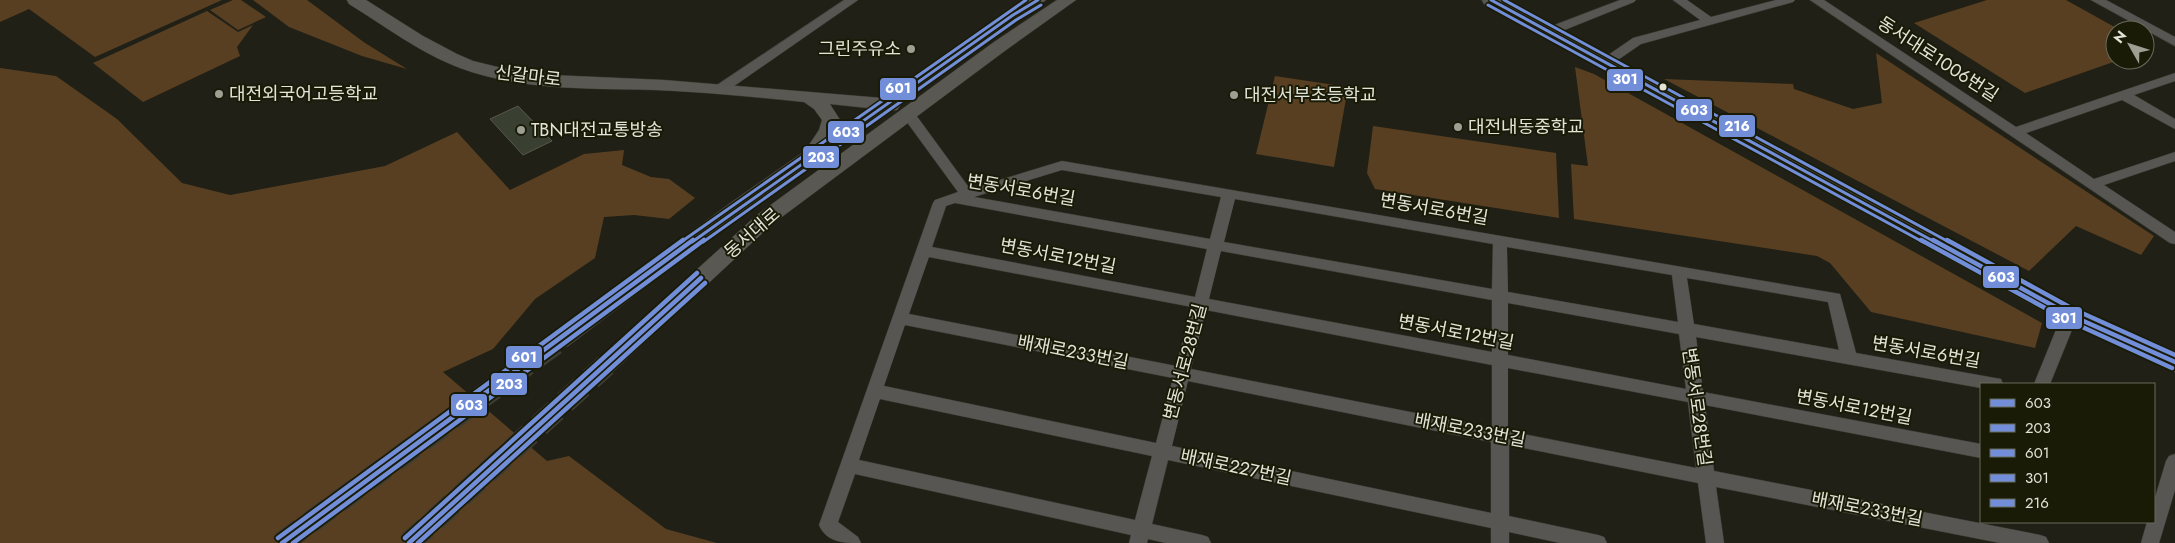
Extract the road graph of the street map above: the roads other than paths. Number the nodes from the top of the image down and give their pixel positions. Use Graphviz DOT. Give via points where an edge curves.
graph roads {
  1 [pos="355,0"];
  2 [pos="852,0"];
  3 [pos="1038,0"];
  4 [pos="1068,0"];
  5 [pos="1630,0"];
  6 [pos="1679,0"];
  7 [pos="1789,0"];
  8 [pos="1816,0"];
  9 [pos="2097,0"];
  10 [pos="1500,2"];
  11 [pos="1709,22"];
  12 [pos="1548,32"];
  13 [pos="2175,42"];
  14 [pos="1605,63"];
  15 [pos="2175,78"];
  16 [pos="720,90"];
  17 [pos="2124,95"];
  18 [pos="806,96"];
  19 [pos="886,104"];
  20 [pos="908,114"];
  21 [pos="2175,125"];
  22 [pos="2016,132"];
  23 [pos="2175,156"];
  24 [pos="809,158"];
  25 [pos="2093,184"];
  26 [pos="1229,194"];
  27 [pos="960,196"];
  28 [pos="2175,239"];
  29 [pos="1500,240"];
  30 [pos="1216,245"];
  31 [pos="923,251"];
  32 [pos="1679,271"];
  33 [pos="1500,296"];
  34 [pos="1200,304"];
  35 [pos="2070,315"];
  36 [pos="900,318"];
  37 [pos="1686,329"];
  38 [pos="560,340"];
  39 [pos="1849,358"];
  40 [pos="1500,360"];
  41 [pos="2175,362"];
  42 [pos="606,365"];
  43 [pos="1182,374"];
  44 [pos="1990,383"];
  45 [pos="2042,383"];
  46 [pos="875,391"];
  47 [pos="1695,397"];
  48 [pos="1500,436"];
  49 [pos="1162,451"];
  50 [pos="1980,451"];
  51 [pos="2175,461"];
  52 [pos="849,465"];
  53 [pos="1706,477"];
  54 [pos="1500,522"];
  55 [pos="1980,532"];
  56 [pos="1140,536"];
  57 [pos="852,543"];
  58 [pos="1202,543"];
  59 [pos="1500,543"];
  60 [pos="1598,543"];
  61 [pos="1715,543"];
  62 [pos="2040,543"];
  63 [pos="2150,543"];
  1 -- 16 [label="street, 신갈마로" via="432,49 483,70 548,80"];
  2 -- 16 [label="street"];
  3 -- 19 [label="street, 동서대로"];
  4 -- 20 [label="street, 동서대로"];
  5 -- 12 [label="street"];
  6 -- 11 [label="street"];
  7 -- 11 [label="street"];
  8 -- 22 [label="street, 동서대로1006번길"];
  9 -- 13 [label="street"];
  10 -- 12 [label="main road"];
  11 -- 14 [label="street" via="1637,41"];
  12 -- 14 [label="main road"];
  14 -- 35 [label="main road"];
  15 -- 17 [label="street"];
  16 -- 18 [label="street, 신갈마로"];
  17 -- 21 [label="street"];
  17 -- 22 [label="street"];
  18 -- 19 [label="street, 신갈마로"];
  18 -- 24 [label="street" via="821,105 830,120 828,131"];
  19 -- 20 [label="street, 신갈마로"];
  19 -- 24 [label="street, 동서대로"];
  20 -- 27 [label="street"];
  20 -- 42 [label="street, 동서대로" via="764,220"];
  22 -- 25 [label="street, 동서대로1006번길"];
  23 -- 25 [label="street"];
  24 -- 38 [label="street, 동서대로"];
  25 -- 28 [label="street, 동서대로1006번길"];
  26 -- 27 [label="street, 변동서로6번길" via="1062,166"];
  26 -- 29 [label="street, 변동서로6번길"];
  26 -- 30 [label="street, 변동서로28번길"];
  27 -- 30 [label="street, 변동서로6번길"];
  27 -- 31 [label="street" via="940,203"];
  29 -- 32 [label="street, 변동서로6번길"];
  29 -- 33 [label="street"];
  30 -- 33 [label="street, 변동서로6번길"];
  30 -- 34 [label="street, 변동서로28번길"];
  31 -- 34 [label="street, 변동서로12번길"];
  31 -- 36 [label="street"];
  32 -- 37 [label="street, 변동서로28번길"];
  32 -- 39 [label="street, 변동서로6번길" via="1835,298"];
  33 -- 37 [label="street, 변동서로6번길"];
  33 -- 40 [label="street"];
  34 -- 40 [label="street, 변동서로12번길"];
  34 -- 43 [label="street, 변동서로28번길"];
  35 -- 41 [label="main road"];
  35 -- 45 [label="street"];
  36 -- 43 [label="street, 배재로233번길"];
  36 -- 46 [label="street"];
  37 -- 39 [label="street, 변동서로6번길"];
  37 -- 47 [label="street, 변동서로28번길"];
  39 -- 44 [label="street, 변동서로6번길"];
  40 -- 47 [label="street, 변동서로12번길"];
  40 -- 48 [label="street"];
  43 -- 48 [label="street, 배재로233번길"];
  43 -- 49 [label="street, 변동서로28번길"];
  46 -- 49 [label="street, 배재로227번길"];
  46 -- 52 [label="street"];
  47 -- 50 [label="street, 변동서로12번길"];
  47 -- 53 [label="street, 변동서로28번길"];
  48 -- 53 [label="street, 배재로233번길"];
  48 -- 54 [label="street"];
  49 -- 54 [label="street, 배재로227번길"];
  49 -- 56 [label="street, 변동서로28번길"];
  51 -- 63 [label="street"];
  52 -- 56 [label="street"];
  52 -- 57 [label="street" via="828,525"];
  53 -- 55 [label="street, 배재로233번길"];
  53 -- 61 [label="street, 변동서로28번길"];
  54 -- 59 [label="street"];
  54 -- 60 [label="street, 배재로227번길"];
  55 -- 62 [label="street, 배재로233번길"];
  56 -- 58 [label="street"];
}
